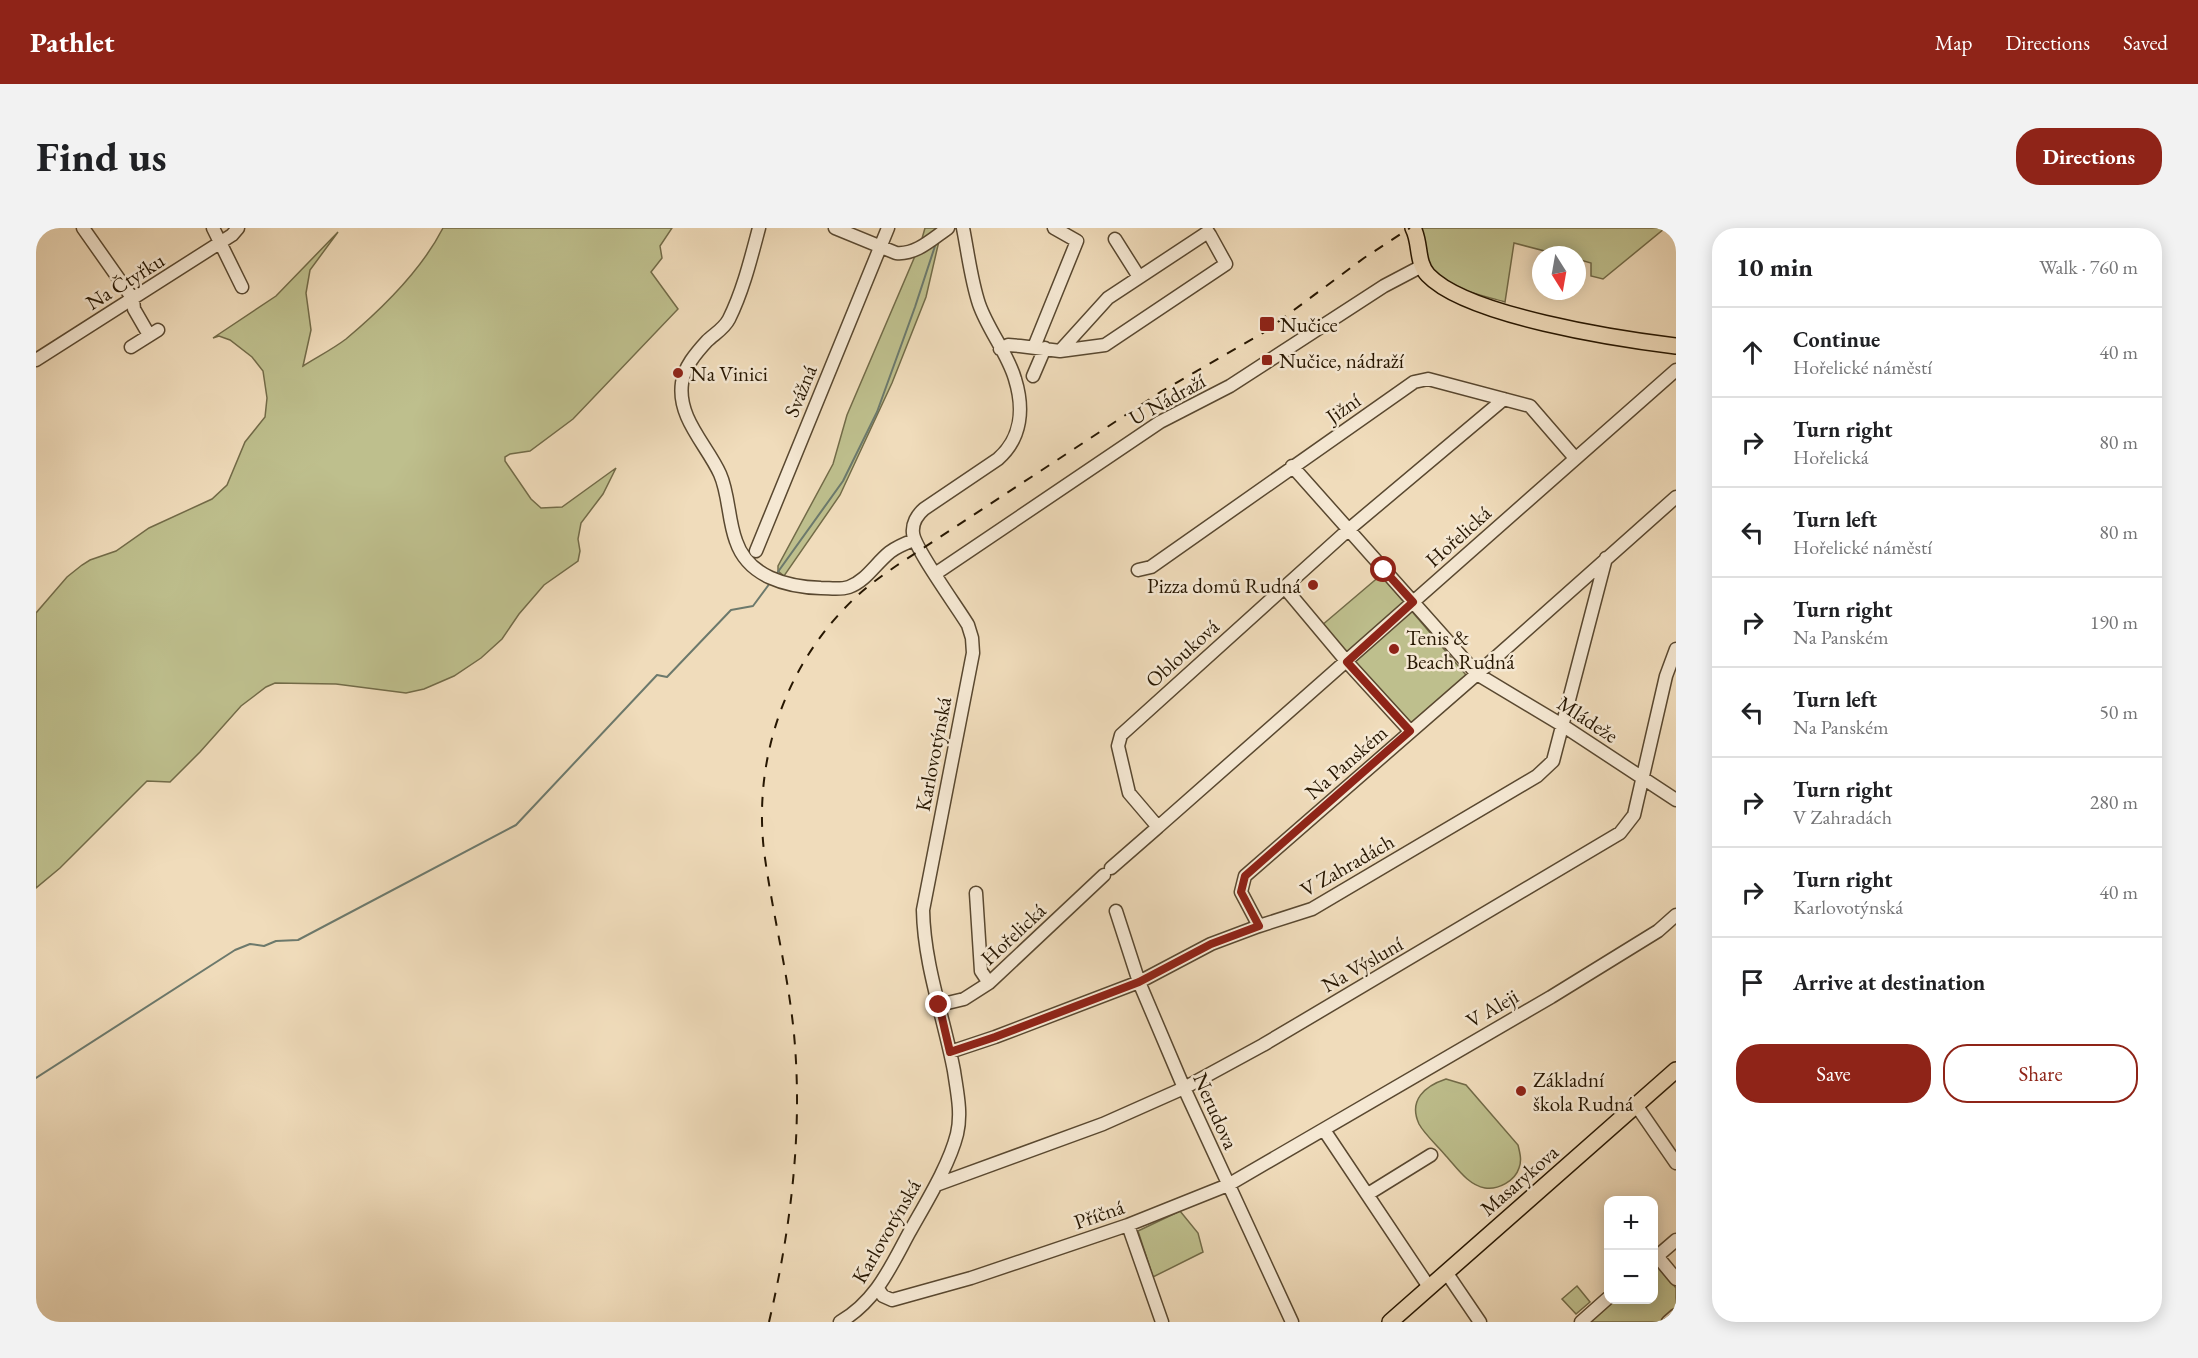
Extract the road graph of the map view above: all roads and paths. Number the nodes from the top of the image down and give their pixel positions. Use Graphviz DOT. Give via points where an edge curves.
graph roads {
  1 [pos="83,228"];
  2 [pos="213,228"];
  3 [pos="238,228"];
  4 [pos="759,228"];
  5 [pos="835,228"];
  6 [pos="888,228"];
  7 [pos="948,228"];
  8 [pos="963,228"];
  9 [pos="1054,228"];
  10 [pos="1413,228"];
  11 [pos="1115,239"];
  12 [pos="220,243"];
  13 [pos="881,247"];
  14 [pos="1422,266"];
  15 [pos="1138,277"];
  16 [pos="242,287"];
  17 [pos="133,299"];
  18 [pos="131,346"];
  19 [pos="1676,346"];
  20 [pos="1040,348"];
  21 [pos="1000,349"];
  22 [pos="1060,351"];
  23 [pos="36,360"];
  24 [pos="1676,370"];
  25 [pos="1033,376"];
  26 [pos="1504,399"];
  27 [pos="1575,458"];
  28 [pos="1292,466"];
  29 [pos="1676,497"];
  30 [pos="1348,531"];
  31 [pos="915,540"];
  32 [pos="756,550"];
  33 [pos="1606,558"];
  34 [pos="1138,570"];
  35 [pos="935,574"];
  36 [pos="1285,588"];
  37 [pos="1413,602"];
  38 [pos="1676,649"];
  39 [pos="1347,662"];
  40 [pos="1477,674"];
  41 [pos="1562,725"];
  42 [pos="1410,731"];
  43 [pos="1643,778"];
  44 [pos="1676,800"];
  45 [pos="1158,827"];
  46 [pos="976,893"];
  47 [pos="1116,910"];
  48 [pos="1676,915"];
  49 [pos="1259,926"];
  50 [pos="1139,982"];
  51 [pos="989,983"];
  52 [pos="939,1005"];
  53 [pos="950,1052"];
  54 [pos="1676,1070"];
  55 [pos="1184,1088"];
  56 [pos="1636,1105"];
  57 [pos="1324,1130"];
  58 [pos="1431,1155"];
  59 [pos="1676,1163"];
  60 [pos="936,1185"];
  61 [pos="1228,1185"];
  62 [pos="1368,1194"];
  63 [pos="1128,1225"];
  64 [pos="1676,1240"];
  65 [pos="1658,1255"];
  66 [pos="1658,1261"];
  67 [pos="1446,1272"];
  68 [pos="1676,1279"];
  69 [pos="1429,1287"];
  70 [pos="878,1289"];
  71 [pos="1604,1302"];
  72 [pos="1676,1315"];
  73 [pos="840,1322"];
  74 [pos="1162,1322"];
  75 [pos="1292,1322"];
  76 [pos="1390,1322"];
  77 [pos="1480,1322"];
  78 [pos="1581,1322"];
  79 [pos="1668,1322"];
  1 -- 17 [label="street"];
  2 -- 12 [label="street"];
  3 -- 12 [label="street, Na Čtyřku"];
  4 -- 31 [label="street" via="729,320 685,368 681,384 685,412 720,475 736,541 749,563 779,582 835,588 859,581 898,546"];
  5 -- 13 [label="street"];
  6 -- 13 [label="street, Svážná"];
  7 -- 13 [label="street" via="905,254"];
  8 -- 21 [label="street" via="980,305"];
  9 -- 20 [label="street" via="1077,241"];
  10 -- 14 [label="main road"];
  11 -- 15 [label="street"];
  12 -- 16 [label="street"];
  12 -- 17 [label="street, Na Čtyřku"];
  13 -- 32 [label="street, Svážná"];
  14 -- 19 [label="main road" via="1441,286 1489,308 1555,325"];
  14 -- 35 [label="street, U Nádraží" via="1384,286 1251,373 1160,422"];
  15 -- 22 [label="street" via="1108,298"];
  15 -- 22 [label="street" via="1208,232 1226,264 1105,345"];
  17 -- 18 [label="street" via="134,309 154,332"];
  17 -- 23 [label="street, Na Čtyřku"];
  20 -- 21 [label="street" via="1008,345"];
  20 -- 22 [label="street"];
  20 -- 25 [label="street"];
  21 -- 31 [label="street" via="1015,377 1020,403 1016,436 1009,450 998,459 920,513 914,523"];
  24 -- 27 [label="street, Hořelická"];
  26 -- 27 [label="street, Jižní" via="1530,406"];
  26 -- 28 [label="street, Jižní" via="1428,380 1414,382"];
  26 -- 30 [label="street, Oblouková"];
  27 -- 37 [label="street, Hořelická"];
  28 -- 30 [label="street, Mládeže"];
  28 -- 34 [label="street, Jižní" via="1150,567"];
  29 -- 33 [label="street, Na Panském"];
  30 -- 36 [label="street, Oblouková"];
  30 -- 37 [label="street, Mládeže"];
  31 -- 35 [label="street, Karlovotýnská"];
  33 -- 40 [label="street, Na Panském"];
  33 -- 41 [label="street, V Zahradách"];
  35 -- 52 [label="street, Karlovotýnská" via="968,625 973,653 923,910 923,935"];
  36 -- 39 [label="street"];
  36 -- 45 [label="street, Oblouková" via="1121,735 1118,746 1129,793"];
  37 -- 39 [label="street, Hořelická"];
  37 -- 40 [label="street, Mládeže"];
  38 -- 43 [label="street, Na Výsluní"];
  39 -- 42 [label="street"];
  39 -- 45 [label="street, Hořelická"];
  40 -- 41 [label="street, Mládeže"];
  40 -- 42 [label="street, Na Panském"];
  41 -- 43 [label="street, Mládeže"];
  41 -- 49 [label="street, V Zahradách" via="1553,761 1537,776 1312,909"];
  42 -- 49 [label="street, Na Panském" via="1245,876 1241,892"];
  43 -- 44 [label="street, Mládeže"];
  43 -- 55 [label="street, Na Výsluní" via="1634,815 1620,833"];
  45 -- 51 [label="street, Hořelická"];
  46 -- 51 [label="street" via="981,971"];
  47 -- 50 [label="street, Nerudova"];
  48 -- 57 [label="street, V Aleji" via="1658,932"];
  49 -- 50 [label="street, V Zahradách" via="1211,944"];
  50 -- 53 [label="street, V Zahradách"];
  50 -- 55 [label="street, Nerudova"];
  51 -- 52 [label="street, Hořelická" via="964,999"];
  52 -- 53 [label="street, Karlovotýnská"];
  53 -- 60 [label="street, Karlovotýnská" via="960,1106 957,1134"];
  54 -- 56 [label="main road, Masarykova"];
  55 -- 60 [label="street, Na Výsluní" via="1102,1124"];
  55 -- 61 [label="street, Nerudova"];
  56 -- 59 [label="street"];
  56 -- 67 [label="main road, Masarykova"];
  57 -- 61 [label="street, Příčná"];
  57 -- 62 [label="street"];
  58 -- 62 [label="street"];
  60 -- 70 [label="street, Karlovotýnská"];
  61 -- 63 [label="street, Příčná"];
  61 -- 75 [label="street, Nerudova"];
  62 -- 69 [label="street"];
  63 -- 70 [label="street, Příčná" via="892,1300"];
  63 -- 74 [label="street"];
  64 -- 65 [label="street"];
  66 -- 68 [label="street"];
  67 -- 69 [label="main road, Masarykova"];
  67 -- 77 [label="street"];
  69 -- 76 [label="main road, Masarykova"];
  70 -- 73 [label="street, Karlovotýnská" via="854,1314"];
  71 -- 78 [label="street"];
  72 -- 79 [label="street"];
}
